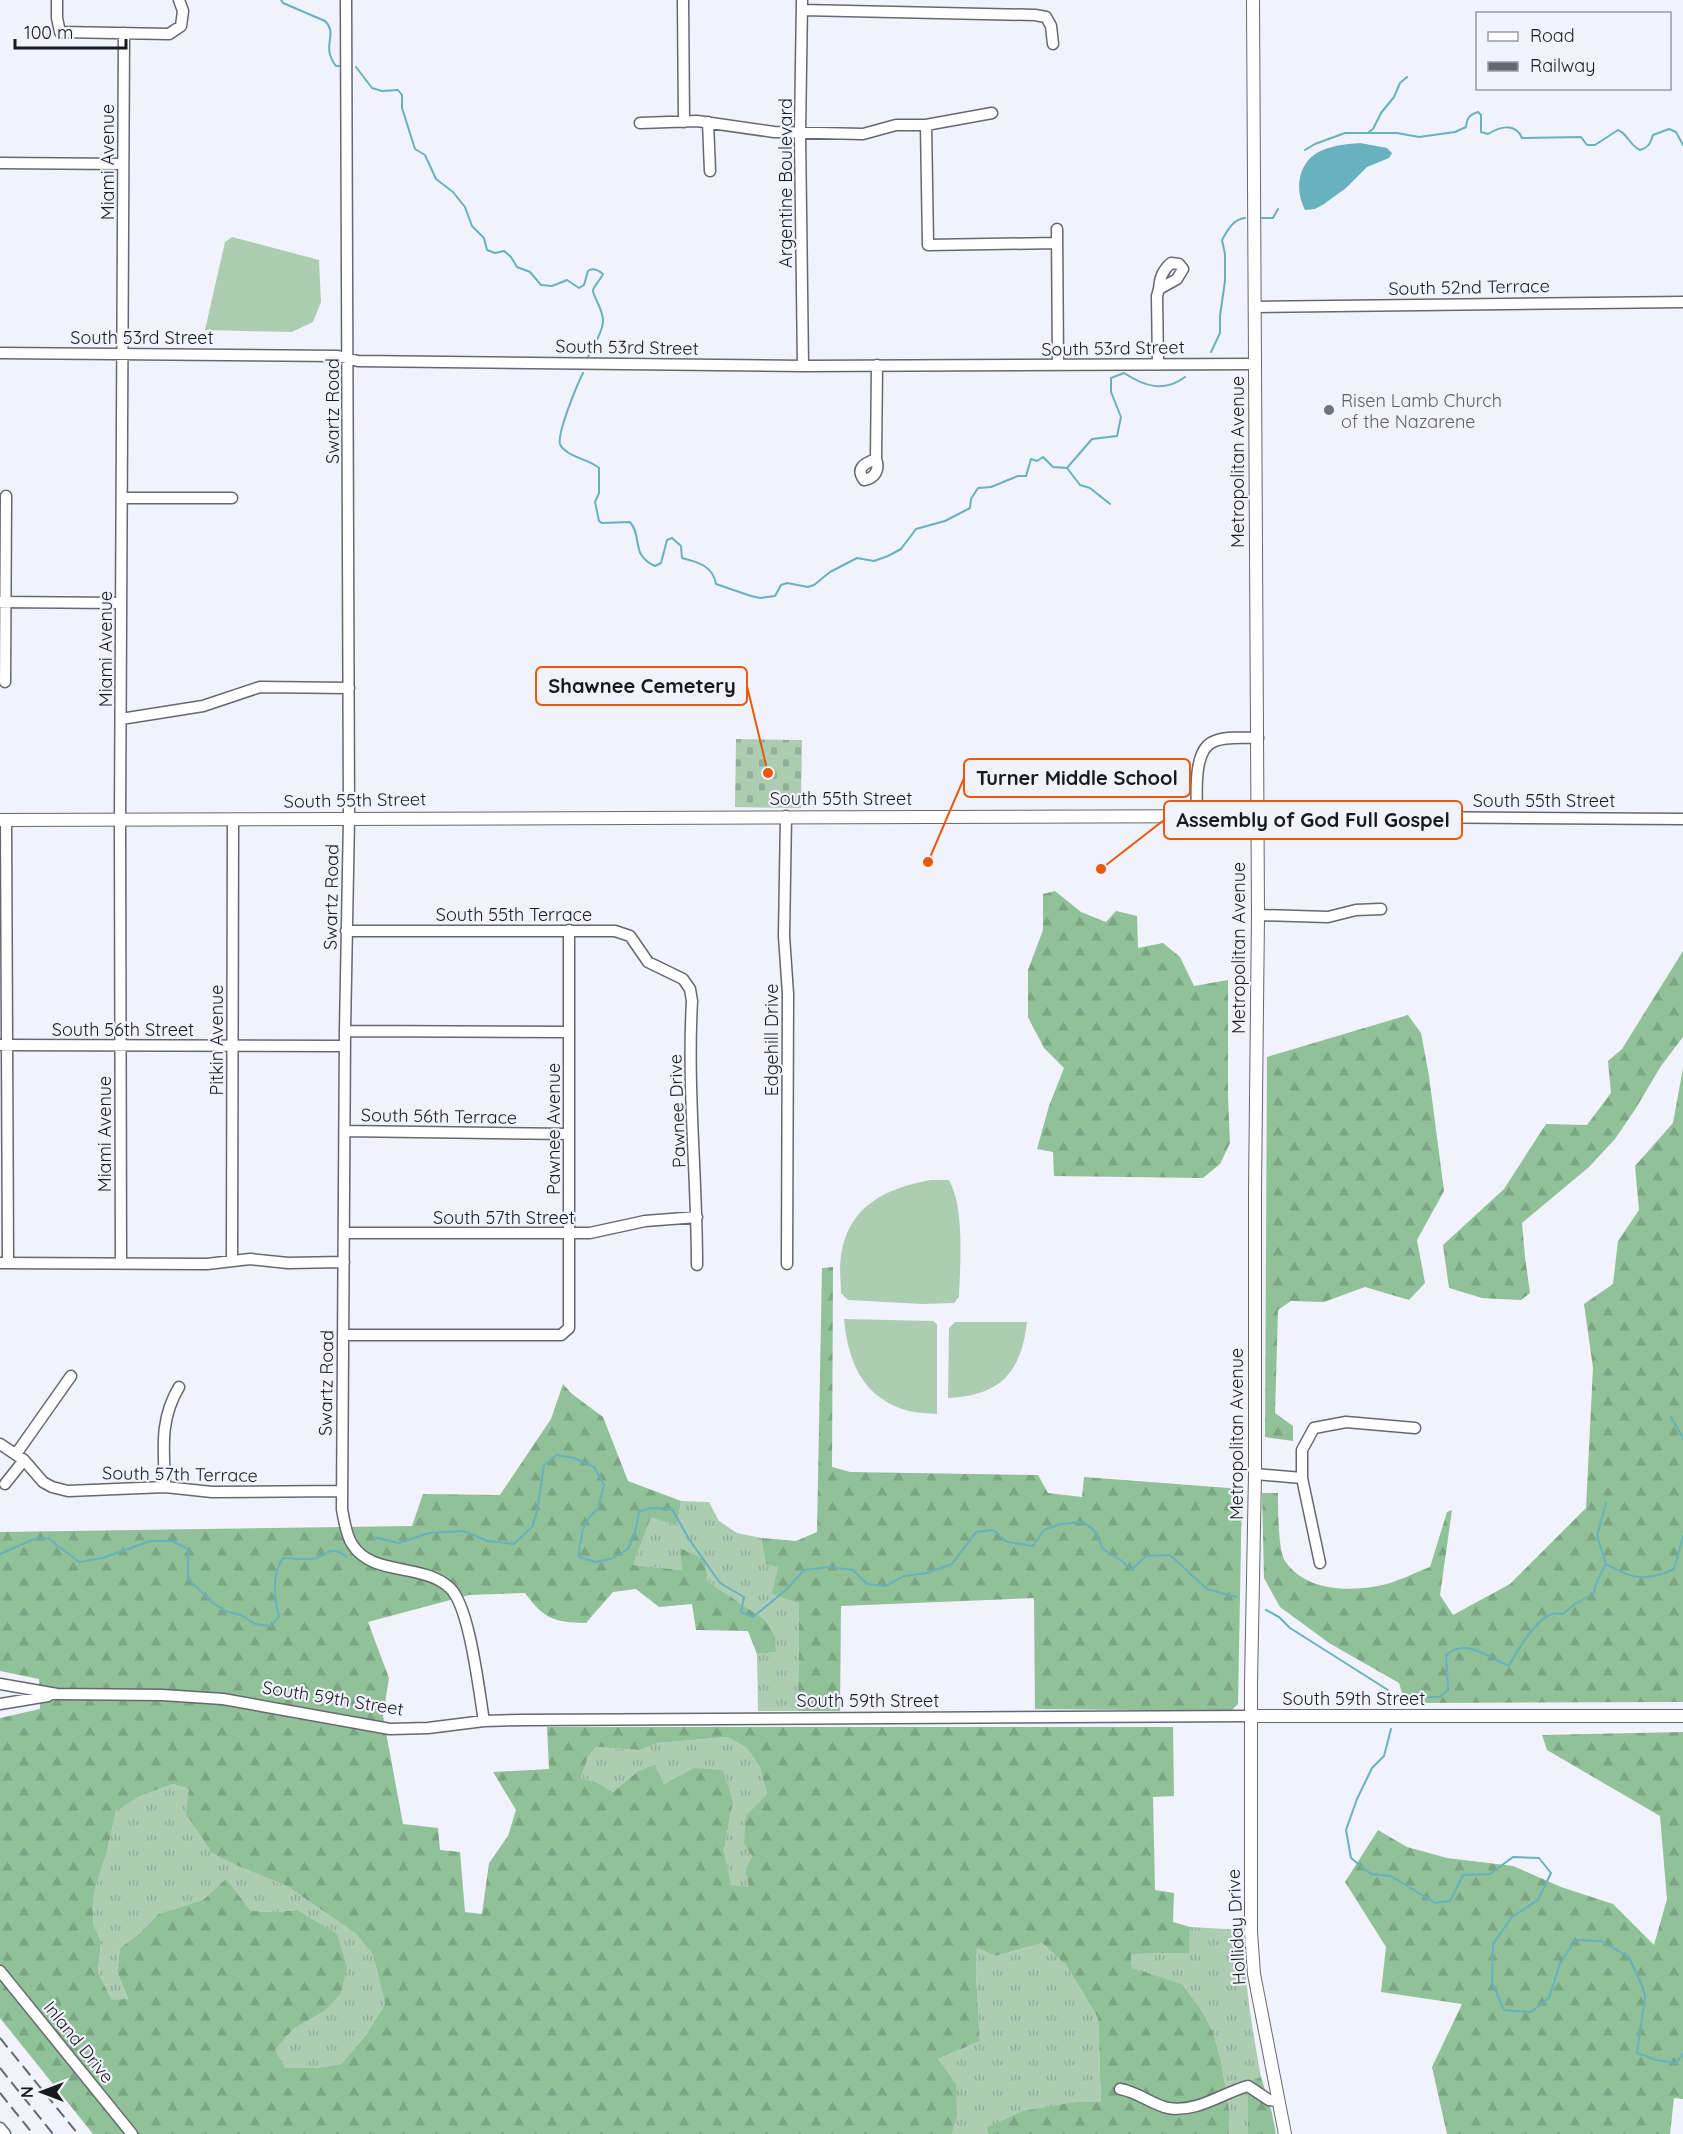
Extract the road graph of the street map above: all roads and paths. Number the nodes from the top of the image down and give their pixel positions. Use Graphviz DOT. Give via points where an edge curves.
graph roads {
  1 [pos="57,0"];
  2 [pos="179,0"];
  3 [pos="346,0"];
  4 [pos="683,0"];
  5 [pos="1253,0"];
  6 [pos="802,5"];
  7 [pos="124,33"];
  8 [pos="1053,44"];
  9 [pos="992,113"];
  10 [pos="684,122"];
  11 [pos="708,122"];
  12 [pos="640,123"];
  13 [pos="926,124"];
  14 [pos="800,134"];
  15 [pos="0,164"];
  16 [pos="123,164"];
  17 [pos="710,171"];
  18 [pos="1057,229"];
  19 [pos="1057,243"];
  20 [pos="1159,289"];
  21 [pos="1683,302"];
  22 [pos="1255,307"];
  23 [pos="0,353"];
  24 [pos="122,354"];
  25 [pos="348,359"];
  26 [pos="1158,364"];
  27 [pos="1255,364"];
  28 [pos="877,365"];
  29 [pos="1058,365"];
  30 [pos="803,366"];
  31 [pos="876,459"];
  32 [pos="6,496"];
  33 [pos="122,498"];
  34 [pos="232,498"];
  35 [pos="3,602"];
  36 [pos="121,603"];
  37 [pos="5,682"];
  38 [pos="349,688"];
  39 [pos="121,719"];
  40 [pos="1258,738"];
  41 [pos="786,816"];
  42 [pos="1197,816"];
  43 [pos="1256,816"];
  44 [pos="350,818"];
  45 [pos="1683,819"];
  46 [pos="3,820"];
  47 [pos="120,820"];
  48 [pos="233,820"];
  49 [pos="4,884"];
  50 [pos="1381,909"];
  51 [pos="1258,915"];
  52 [pos="569,930"];
  53 [pos="346,931"];
  54 [pos="665,969"];
  55 [pos="345,1032"];
  56 [pos="569,1032"];
  57 [pos="232,1045"];
  58 [pos="4,1046"];
  59 [pos="121,1046"];
  60 [pos="345,1046"];
  61 [pos="345,1131"];
  62 [pos="569,1134"];
  63 [pos="697,1217"];
  64 [pos="345,1233"];
  65 [pos="569,1234"];
  66 [pos="232,1261"];
  67 [pos="344,1262"];
  68 [pos="4,1263"];
  69 [pos="121,1264"];
  70 [pos="787,1264"];
  71 [pos="697,1265"];
  72 [pos="343,1335"];
  73 [pos="71,1377"];
  74 [pos="179,1387"];
  75 [pos="1415,1428"];
  76 [pos="0,1444"];
  77 [pos="20,1457"];
  78 [pos="1255,1474"];
  79 [pos="1302,1478"];
  80 [pos="4,1484"];
  81 [pos="165,1487"];
  82 [pos="341,1491"];
  83 [pos="1320,1563"];
  84 [pos="0,1684"];
  85 [pos="57,1694"];
  86 [pos="0,1704"];
  87 [pos="1251,1716"];
  88 [pos="1683,1716"];
  89 [pos="484,1721"];
  90 [pos="0,1971"];
  91 [pos="1120,2089"];
  92 [pos="1278,2101"];
  93 [pos="0,2128"];
  94 [pos="5,2134"];
  95 [pos="132,2134"];
  96 [pos="1284,2134"];
  1 -- 7 [label="street" via="60,32"];
  2 -- 7 [label="street" via="183,11 181,26 169,34"];
  3 -- 25 [label="street, Swartz Road"];
  4 -- 10 [label="street"];
  5 -- 22 [label="main road, Metropolitan Avenue"];
  6 -- 8 [label="street" via="1035,15 1046,17"];
  6 -- 14 [label="street, Argentine Boulevard"];
  7 -- 16 [label="street, Miami Avenue"];
  9 -- 13 [label="street"];
  10 -- 11 [label="street"];
  10 -- 12 [label="street"];
  11 -- 14 [label="street"];
  11 -- 17 [label="street"];
  13 -- 14 [label="street" via="896,124 863,134"];
  13 -- 19 [label="street" via="928,245"];
  14 -- 30 [label="street, Argentine Boulevard"];
  15 -- 16 [label="street"];
  16 -- 24 [label="street, Miami Avenue"];
  18 -- 19 [label="street"];
  19 -- 29 [label="street"];
  20 -- 26 [label="street"];
  21 -- 22 [label="street, South 52nd Terrace"];
  22 -- 27 [label="main road, Metropolitan Avenue"];
  23 -- 24 [label="street, South 53rd Street"];
  24 -- 25 [label="street, South 53rd Street"];
  24 -- 33 [label="street, Miami Avenue"];
  25 -- 30 [label="street, South 53rd Street"];
  25 -- 38 [label="street, Swartz Road"];
  26 -- 27 [label="street, South 53rd Street"];
  26 -- 29 [label="street, South 53rd Street"];
  27 -- 40 [label="main road, Metropolitan Avenue"];
  28 -- 29 [label="street, South 53rd Street"];
  28 -- 30 [label="street, South 53rd Street"];
  28 -- 31 [label="street"];
  32 -- 35 [label="street"];
  33 -- 34 [label="street"];
  33 -- 36 [label="street, Miami Avenue"];
  35 -- 36 [label="street"];
  35 -- 37 [label="street"];
  36 -- 39 [label="street, Miami Avenue"];
  38 -- 39 [label="street" via="260,687 203,706"];
  38 -- 44 [label="street, Swartz Road"];
  39 -- 47 [label="street, Miami Avenue"];
  40 -- 42 [label="street" via="1218,740 1206,746 1199,760"];
  40 -- 43 [label="main road, Metropolitan Avenue"];
  41 -- 42 [label="main road, South 55th Street"];
  41 -- 44 [label="main road, South 55th Street"];
  41 -- 70 [label="street, Edgehill Drive"];
  42 -- 43 [label="main road, South 55th Street"];
  43 -- 45 [label="street, South 55th Street"];
  43 -- 51 [label="main road, Metropolitan Avenue"];
  44 -- 48 [label="main road, South 55th Street"];
  44 -- 53 [label="street, Swartz Road"];
  46 -- 47 [label="main road, South 55th Street"];
  46 -- 49 [label="street"];
  47 -- 48 [label="main road, South 55th Street"];
  47 -- 59 [label="street, Miami Avenue"];
  48 -- 57 [label="street, Pitkin Avenue"];
  49 -- 58 [label="street"];
  50 -- 51 [label="street" via="1328,917"];
  51 -- 78 [label="main road, Metropolitan Avenue"];
  52 -- 53 [label="street, South 55th Terrace"];
  52 -- 54 [label="street, South 55th Terrace" via="630,936 648,962"];
  52 -- 56 [label="street, Pawnee Avenue"];
  53 -- 55 [label="street, Swartz Road"];
  54 -- 63 [label="street, Pawnee Drive" via="683,979 693,1001 691,1086"];
  55 -- 56 [label="street"];
  55 -- 60 [label="street, Swartz Road"];
  56 -- 62 [label="street, Pawnee Avenue"];
  57 -- 59 [label="street, South 56th Street"];
  57 -- 60 [label="street, South 56th Street"];
  57 -- 66 [label="street, Pitkin Avenue"];
  58 -- 59 [label="street, South 56th Street"];
  58 -- 68 [label="street"];
  59 -- 69 [label="street, Miami Avenue"];
  60 -- 61 [label="street, Swartz Road"];
  61 -- 62 [label="street, South 56th Terrace"];
  61 -- 64 [label="street, Swartz Road"];
  62 -- 65 [label="street, Pawnee Avenue"];
  63 -- 65 [label="street, South 57th Street"];
  63 -- 71 [label="street, Pawnee Drive"];
  64 -- 65 [label="street, South 57th Street"];
  64 -- 67 [label="street, Swartz Road"];
  65 -- 72 [label="street, Pawnee Avenue" via="569,1328 561,1335"];
  66 -- 67 [label="street"];
  66 -- 69 [label="street"];
  67 -- 72 [label="street, Swartz Road"];
  68 -- 69 [label="street"];
  72 -- 82 [label="street, Swartz Road"];
  73 -- 77 [label="street"];
  74 -- 81 [label="street" via="166,1415"];
  75 -- 79 [label="street" via="1346,1422 1314,1428 1302,1450"];
  76 -- 77 [label="street, South 57th Terrace"];
  77 -- 80 [label="street"];
  77 -- 81 [label="street, South 57th Terrace" via="43,1482 68,1491"];
  78 -- 79 [label="street"];
  78 -- 87 [label="main road, Metropolitan Avenue"];
  79 -- 83 [label="street"];
  81 -- 82 [label="street, South 57th Terrace" via="212,1492"];
  82 -- 89 [label="street, Swartz Road" via="351,1543 363,1556 386,1568 435,1578 459,1601"];
  84 -- 85 [label="street, South 59th Street"];
  85 -- 86 [label="street, South 59th Street"];
  85 -- 89 [label="street, South 59th Street" via="223,1699 390,1729"];
  87 -- 88 [label="main road, South 59th Street"];
  87 -- 89 [label="street, South 59th Street"];
  87 -- 92 [label="main road, Holliday Drive" via="1253,1963"];
  90 -- 95 [label="street, Inland Drive"];
  91 -- 92 [label="street" via="1171,2108 1199,2105 1248,2086 1269,2100"];
  92 -- 96 [label="main road, Holliday Drive"];
  93 -- 94 [label="street"];
}
